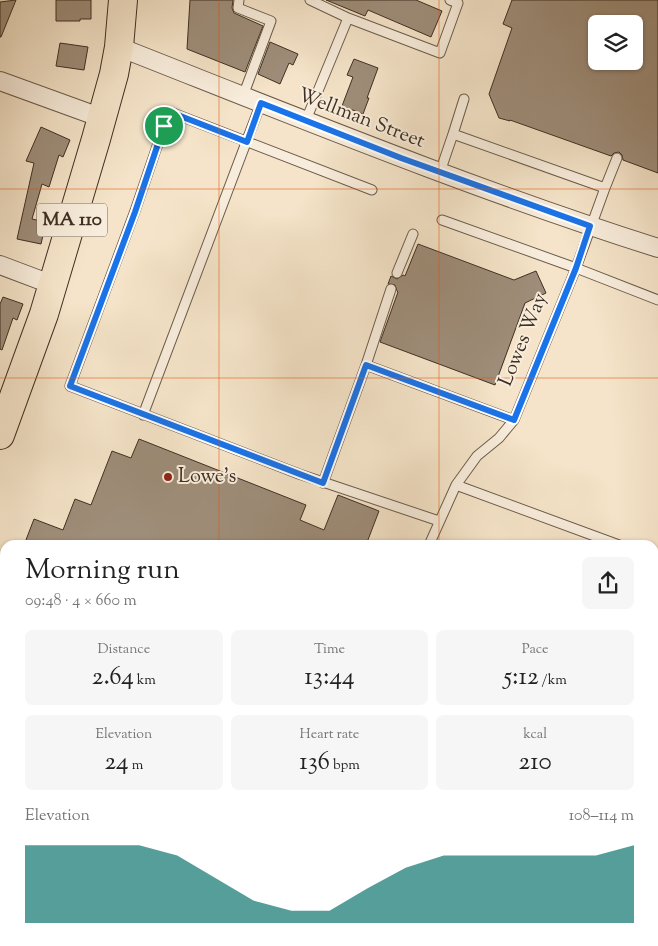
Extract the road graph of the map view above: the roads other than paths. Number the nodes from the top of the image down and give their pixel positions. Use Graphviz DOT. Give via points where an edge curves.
graph roads {
  1 [pos="123,0"];
  2 [pos="239,0"];
  3 [pos="310,0"];
  4 [pos="450,0"];
  5 [pos="348,18"];
  6 [pos="119,46"];
  7 [pos="0,81"];
  8 [pos="243,96"];
  9 [pos="464,99"];
  10 [pos="261,103"];
  11 [pos="102,118"];
  12 [pos="306,120"];
  13 [pos="453,134"];
  14 [pos="247,142"];
  15 [pos="617,158"];
  16 [pos="440,172"];
  17 [pos="605,188"];
  18 [pos="372,190"];
  19 [pos="442,220"];
  20 [pos="590,226"];
  21 [pos="413,234"];
  22 [pos="658,248"];
  23 [pos="0,265"];
  24 [pos="576,268"];
  25 [pos="397,273"];
  26 [pos="53,285"];
  27 [pos="391,289"];
  28 [pos="658,300"];
  29 [pos="366,365"];
  30 [pos="143,415"];
  31 [pos="514,420"];
  32 [pos="0,435"];
  33 [pos="323,483"];
  34 [pos="456,485"];
  35 [pos="439,521"];
  36 [pos="431,540"];
  37 [pos="604,540"];
  1 -- 6 [label="main road, MA 110"];
  2 -- 8 [label="lane" via="238,8 271,21"];
  3 -- 5 [label="lane"];
  4 -- 5 [label="lane" via="458,3 440,53"];
  5 -- 12 [label="lane"];
  6 -- 8 [label="street, Wellman Street"];
  6 -- 11 [label="main road, MA 110"];
  7 -- 11 [label="street"];
  8 -- 10 [label="street, Wellman Street"];
  9 -- 13 [label="lane"];
  10 -- 12 [label="street, Wellman Street"];
  10 -- 14 [label="lane"];
  11 -- 26 [label="main road, MA 110"];
  12 -- 16 [label="street, Wellman Street"];
  13 -- 16 [label="lane"];
  13 -- 17 [label="lane"];
  14 -- 18 [label="lane"];
  14 -- 30 [label="lane"];
  14 -- 30 [label="lane" via="170,112 165,117 135,212 70,386"];
  15 -- 17 [label="lane, Lowes Way"];
  16 -- 20 [label="street, Wellman Street"];
  17 -- 20 [label="lane, Lowes Way"];
  19 -- 24 [label="lane"];
  20 -- 22 [label="street"];
  20 -- 24 [label="lane, Lowes Way"];
  21 -- 25 [label="lane"];
  23 -- 26 [label="street"];
  24 -- 28 [label="lane"];
  24 -- 31 [label="lane, Lowes Way"];
  26 -- 32 [label="main road, MA 110"];
  27 -- 29 [label="lane"];
  29 -- 31 [label="lane"];
  29 -- 33 [label="lane"];
  30 -- 33 [label="lane"];
  31 -- 34 [label="lane, Lowes Way" via="477,456"];
  33 -- 35 [label="lane"];
  34 -- 35 [label="lane, Lowes Way"];
  34 -- 37 [label="lane"];
  35 -- 36 [label="lane, Lowes Way"];
}
